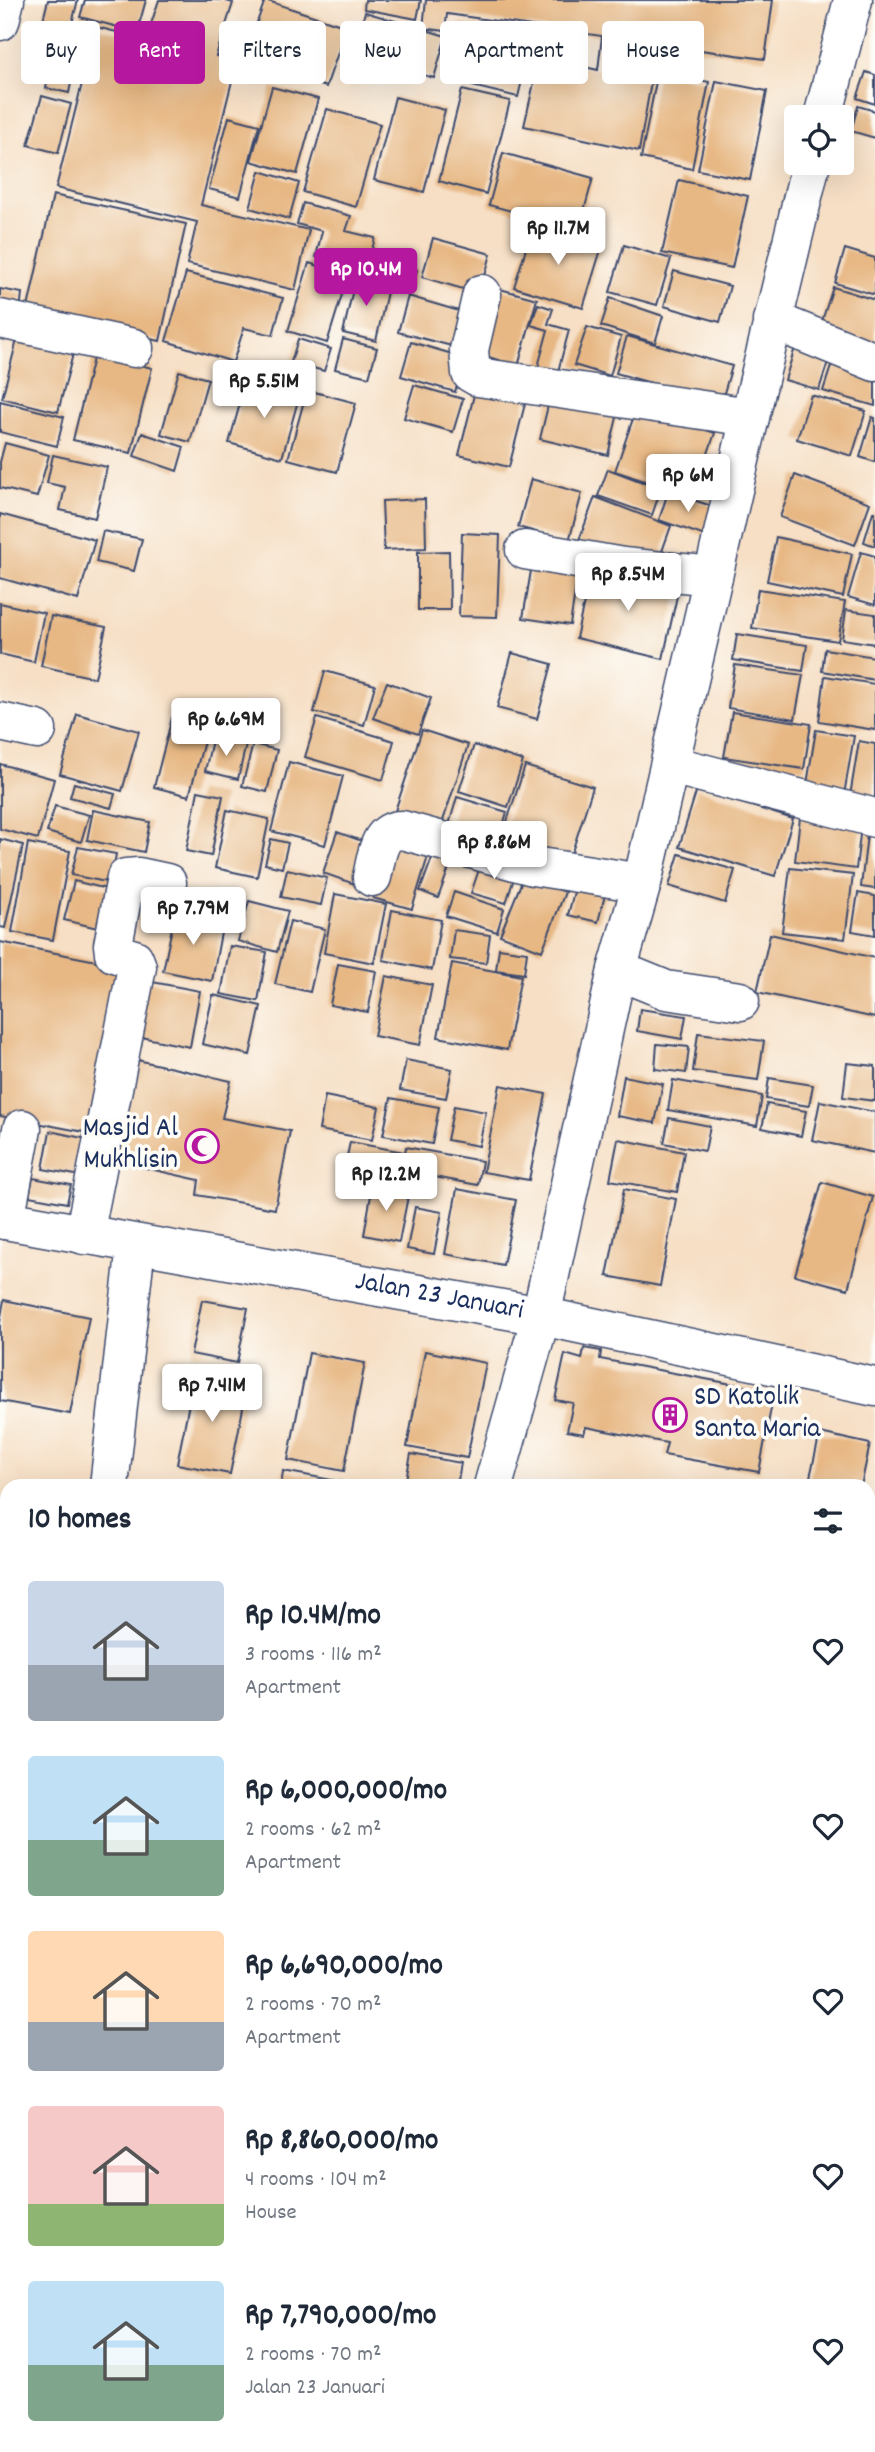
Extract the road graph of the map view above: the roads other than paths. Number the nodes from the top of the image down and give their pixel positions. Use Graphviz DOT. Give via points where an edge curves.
graph roads {
  1 [pos="5,0"];
  2 [pos="853,0"];
  3 [pos="0,22"];
  4 [pos="826,105"];
  5 [pos="808,175"];
  6 [pos="482,293"];
  7 [pos="0,319"];
  8 [pos="772,320"];
  9 [pos="134,348"];
  10 [pos="875,362"];
  11 [pos="750,417"];
  12 [pos="525,550"];
  13 [pos="713,576"];
  14 [pos="0,722"];
  15 [pos="37,730"];
  16 [pos="671,765"];
  17 [pos="875,818"];
  18 [pos="372,877"];
  19 [pos="167,883"];
  20 [pos="642,883"];
  21 [pos="617,970"];
  22 [pos="740,1002"];
  23 [pos="22,1129"];
  24 [pos="2,1220"];
  25 [pos="84,1236"];
  26 [pos="136,1245"];
  27 [pos="541,1316"];
  28 [pos="875,1387"];
  29 [pos="110,1479"];
  30 [pos="495,1479"];
  1 -- 3 [label="street"];
  2 -- 4 [label="street"];
  5 -- 8 [label="street"];
  6 -- 11 [label="street" via="469,351 471,373 478,377"];
  7 -- 9 [label="street"];
  8 -- 10 [label="street"];
  8 -- 11 [label="street"];
  11 -- 13 [label="street"];
  12 -- 13 [label="street"];
  13 -- 16 [label="street"];
  14 -- 15 [label="street"];
  16 -- 17 [label="street"];
  16 -- 20 [label="street"];
  18 -- 20 [label="street" via="382,839 388,832 402,830 533,866"];
  19 -- 25 [label="street" via="126,878 113,945 114,953 134,959 137,967"];
  20 -- 21 [label="street"];
  21 -- 22 [label="street" via="666,990"];
  21 -- 27 [label="street"];
  23 -- 24 [label="street"];
  24 -- 25 [label="street, Jalan 23 Januari"];
  25 -- 26 [label="street, Jalan 23 Januari"];
  26 -- 27 [label="street, Jalan 23 Januari"];
  26 -- 29 [label="street"];
  27 -- 28 [label="street, Jalan 23 Januari"];
  27 -- 30 [label="street"];
}
